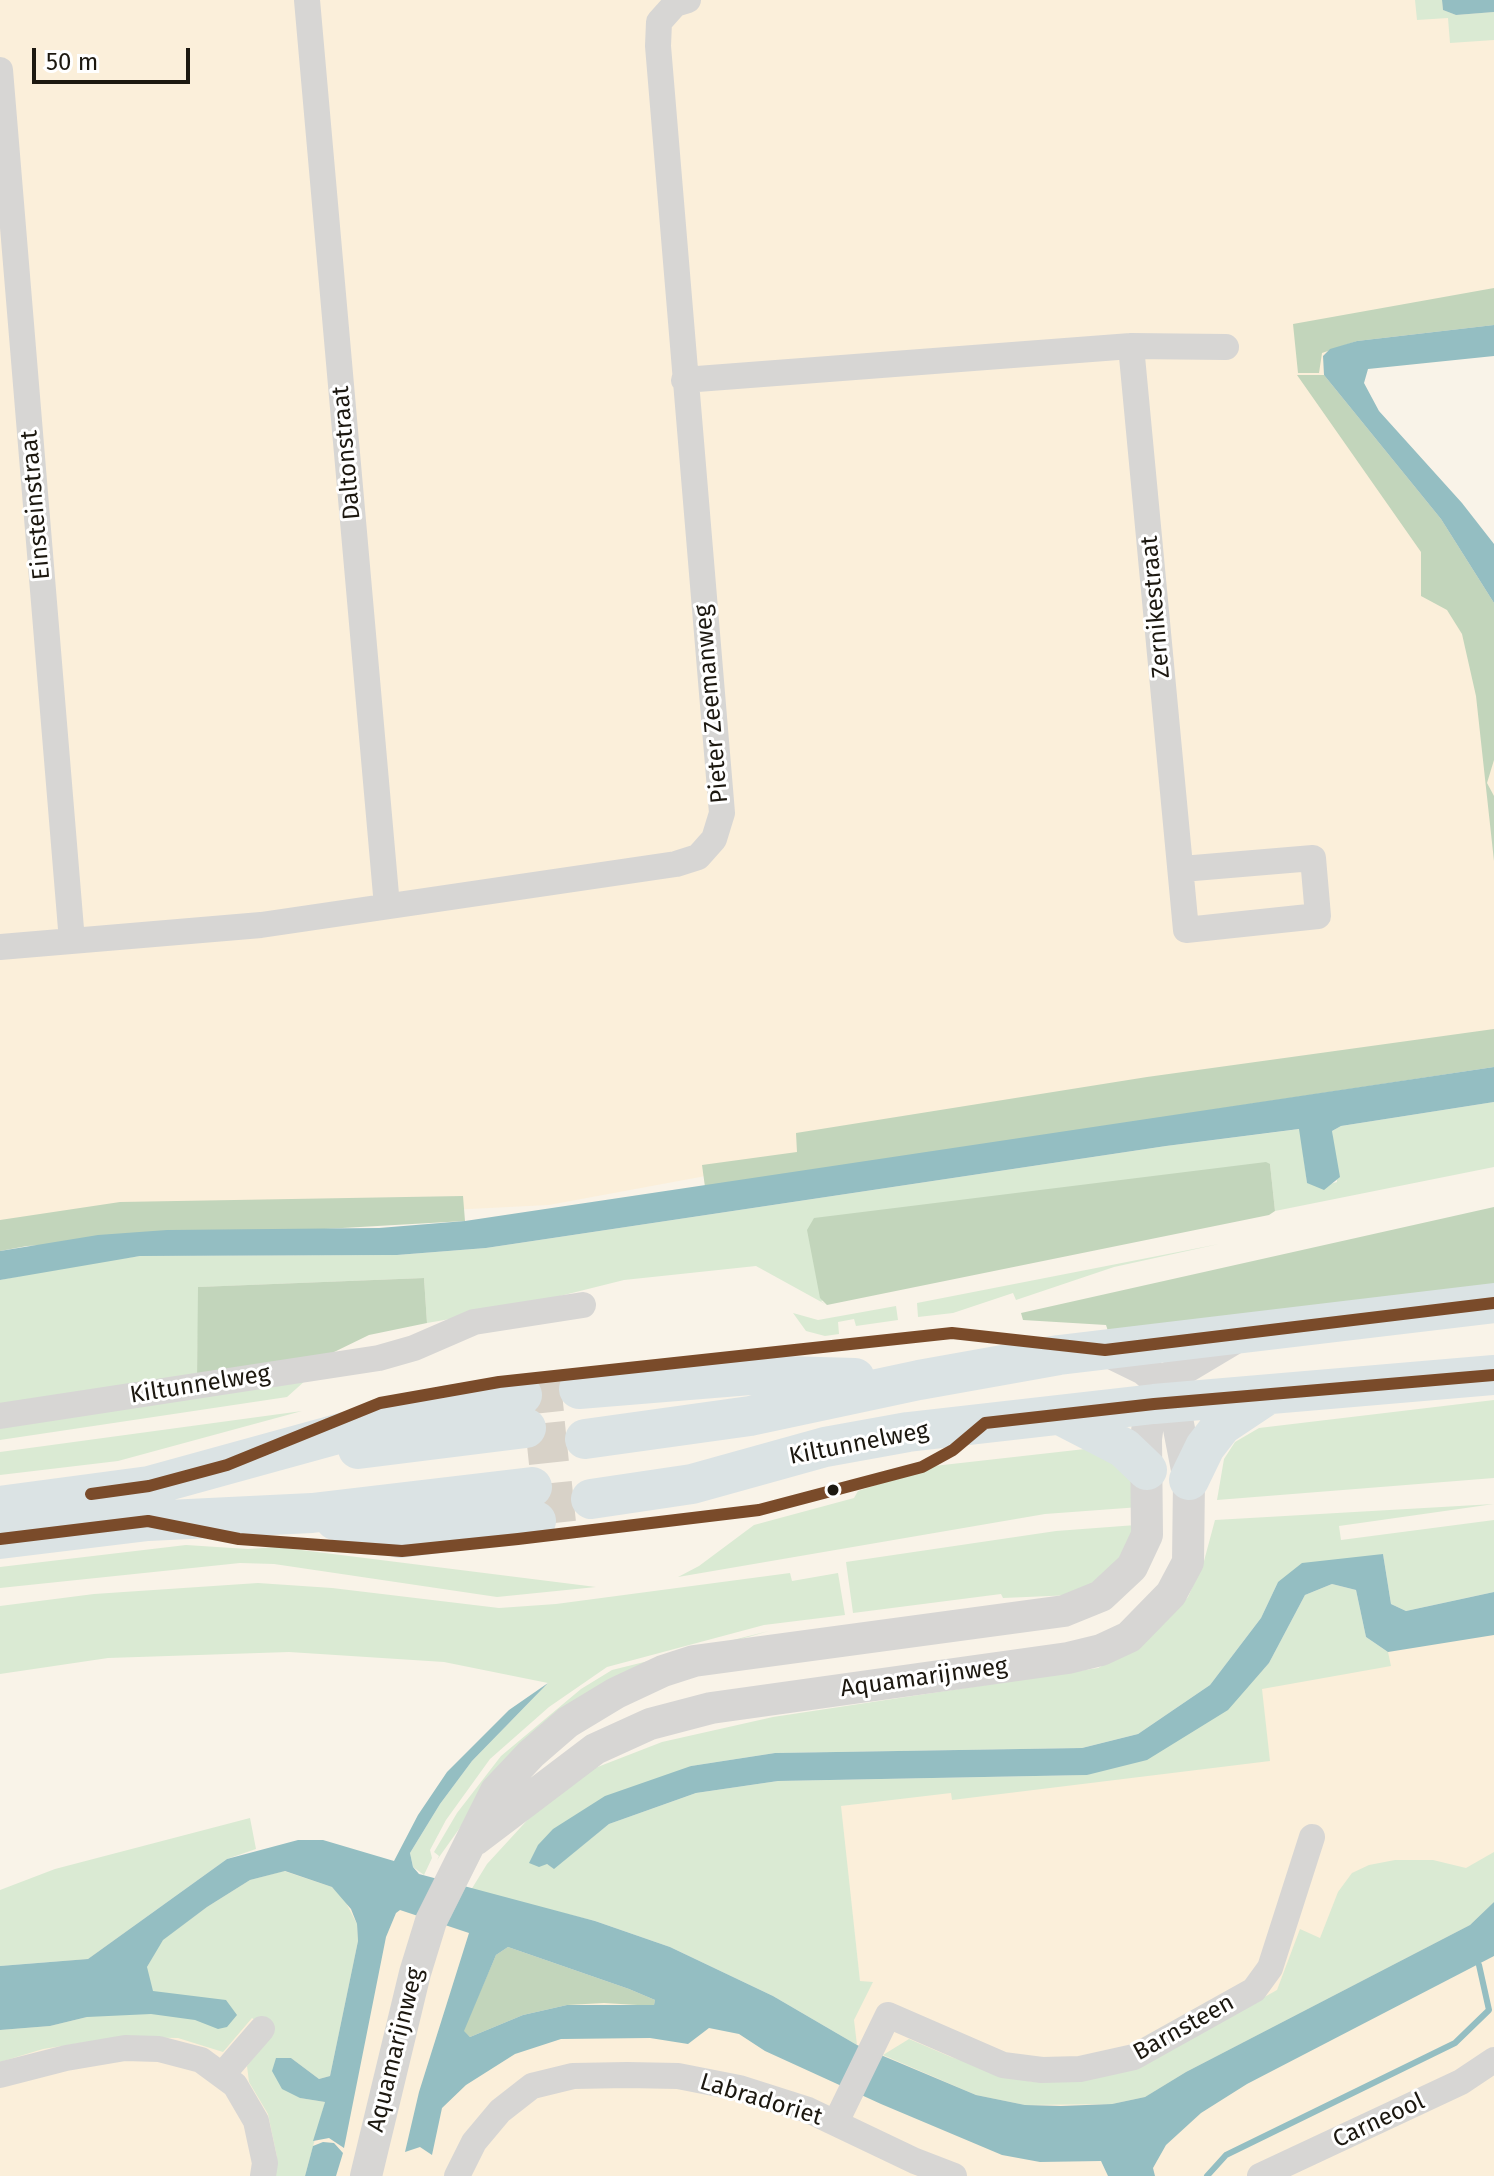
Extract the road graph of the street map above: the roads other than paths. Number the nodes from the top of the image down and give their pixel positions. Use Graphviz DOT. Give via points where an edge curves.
graph roads {
  1 [pos="307,0"];
  2 [pos="688,0"];
  3 [pos="0,70"];
  4 [pos="1131,346"];
  5 [pos="1226,347"];
  6 [pos="684,380"];
  7 [pos="1182,869"];
  8 [pos="387,906"];
  9 [pos="72,941"];
  10 [pos="0,947"];
  11 [pos="1494,1303"];
  12 [pos="583,1305"];
  13 [pos="1247,1331"];
  14 [pos="1105,1350"];
  15 [pos="1494,1375"];
  16 [pos="1272,1394"];
  17 [pos="1165,1397"];
  18 [pos="1060,1415"];
  19 [pos="0,1416"];
  20 [pos="1147,1470"];
  21 [pos="1189,1480"];
  22 [pos="0,1506"];
  23 [pos="0,1539"];
  24 [pos="1312,1837"];
  25 [pos="475,1840"];
  26 [pos="262,2029"];
  27 [pos="1494,2060"];
  28 [pos="0,2075"];
  29 [pos="222,2075"];
  30 [pos="839,2116"];
  31 [pos="263,2176"];
  32 [pos="366,2176"];
  33 [pos="457,2176"];
  34 [pos="954,2176"];
  35 [pos="1260,2176"];
  1 -- 8 [label="street, Daltonstraat"];
  2 -- 6 [label="street, Pieter Zeemanweg" via="675,4 659,22 658,46"];
  3 -- 9 [label="street, Einsteinstraat"];
  4 -- 5 [label="street"];
  4 -- 6 [label="street"];
  4 -- 7 [label="street, Zernikestraat"];
  6 -- 8 [label="street, Pieter Zeemanweg" via="722,813 714,839 698,857 676,864"];
  7 -- 7 [label="street, Zernikestraat" via="1313,858 1318,916 1186,930"];
  8 -- 9 [label="street, Pieter Zeemanweg" via="261,925"];
  9 -- 10 [label="street, Pieter Zeemanweg"];
  11 -- 13 [label="main road, Kiltunnelweg"];
  12 -- 19 [label="street, Kiltunnelweg" via="474,1322 379,1358"];
  13 -- 14 [label="main road, Kiltunnelweg"];
  13 -- 17 [label="street" via="1184,1367"];
  14 -- 17 [label="street" via="1144,1369"];
  14 -- 18 [label="main road, Kiltunnelweg" via="919,1380 586,1451 692,1484 860,1440"];
  15 -- 16 [label="main road, Kiltunnelweg"];
  16 -- 17 [label="main road, Kiltunnelweg"];
  16 -- 21 [label="main road" via="1222,1425"];
  17 -- 18 [label="main road, Kiltunnelweg"];
  17 -- 20 [label="street, Aquamarijnweg" via="1146,1439"];
  17 -- 21 [label="street, Aquamarijnweg"];
  18 -- 20 [label="main road" via="1124,1448"];
  20 -- 25 [label="street, Aquamarijnweg" via="1147,1535 1132,1567 1101,1596 1064,1611 749,1652 663,1671 593,1706 546,1740 496,1791"];
  21 -- 25 [label="street, Aquamarijnweg" via="1190,1551 1181,1577 1151,1617 1117,1644 1068,1658 755,1701 670,1718 595,1749"];
  22 -- 23 [label="main road" via="149,1486 448,1405 529,1458 312,1513 148,1521"];
  24 -- 30 [label="street, Barnsteen" via="1263,1981 1254,1990 1134,2057 1095,2067 1042,2070 1003,2065 888,2015"];
  25 -- 32 [label="street, Aquamarijnweg" via="426,1936"];
  26 -- 29 [label="street"];
  27 -- 35 [label="street, Carneool" via="1461,2082"];
  28 -- 29 [label="street" via="125,2048 159,2049 201,2060"];
  29 -- 31 [label="street" via="235,2085 256,2121"];
  30 -- 33 [label="street, Labradoriet" via="678,2076 573,2076 532,2086 500,2111 474,2142"];
  30 -- 34 [label="street, Labradoriet" via="915,2161"];
}
